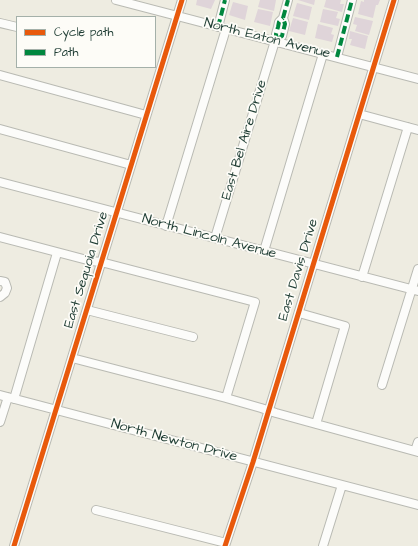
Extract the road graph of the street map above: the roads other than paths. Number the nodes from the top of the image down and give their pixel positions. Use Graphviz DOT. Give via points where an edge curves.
graph roads {
  1 [pos="116,0"];
  2 [pos="182,0"];
  3 [pos="225,0"];
  4 [pos="288,0"];
  5 [pos="352,0"];
  6 [pos="394,0"];
  7 [pos="177,16"];
  8 [pos="0,23"];
  9 [pos="16,27"];
  10 [pos="222,28"];
  11 [pos="277,41"];
  12 [pos="323,54"];
  13 [pos="337,57"];
  14 [pos="158,65"];
  15 [pos="374,67"];
  16 [pos="0,75"];
  17 [pos="418,78"];
  18 [pos="359,114"];
  19 [pos="146,115"];
  20 [pos="408,127"];
  21 [pos="0,129"];
  22 [pos="418,130"];
  23 [pos="131,165"];
  24 [pos="0,182"];
  25 [pos="117,213"];
  26 [pos="166,226"];
  27 [pos="0,237"];
  28 [pos="215,238"];
  29 [pos="264,251"];
  30 [pos="57,253"];
  31 [pos="102,262"];
  32 [pos="313,264"];
  33 [pos="418,269"];
  34 [pos="362,277"];
  35 [pos="0,281"];
  36 [pos="415,291"];
  37 [pos="0,297"];
  38 [pos="87,310"];
  39 [pos="298,313"];
  40 [pos="193,337"];
  41 [pos="72,358"];
  42 [pos="382,385"];
  43 [pos="7,397"];
  44 [pos="226,398"];
  45 [pos="57,410"];
  46 [pos="268,410"];
  47 [pos="0,422"];
  48 [pos="316,424"];
  49 [pos="418,442"];
  50 [pos="417,451"];
  51 [pos="253,462"];
  52 [pos="342,485"];
  53 [pos="418,505"];
  54 [pos="96,510"];
  55 [pos="226,544"];
  56 [pos="14,546"];
  57 [pos="323,546"];
  1 -- 7 [label="street, North Eaton Avenue"];
  2 -- 7 [label="street, East Sequoia Drive"];
  3 -- 10 [label="street"];
  4 -- 11 [label="street, East Bel Aire Drive" via="283,18 279,22"];
  5 -- 13 [label="street"];
  6 -- 15 [label="street, East Davis Drive"];
  7 -- 10 [label="street, North Eaton Avenue"];
  7 -- 14 [label="street, East Sequoia Drive"];
  8 -- 9 [label="street"];
  10 -- 11 [label="street, North Eaton Avenue"];
  10 -- 26 [label="street"];
  11 -- 12 [label="street, North Eaton Avenue"];
  11 -- 28 [label="street, East Bel Aire Drive"];
  12 -- 13 [label="street, North Eaton Avenue"];
  12 -- 29 [label="street"];
  13 -- 15 [label="street, North Eaton Avenue"];
  14 -- 19 [label="street, East Sequoia Drive"];
  15 -- 17 [label="street, North Eaton Avenue"];
  15 -- 18 [label="street, East Davis Drive"];
  16 -- 19 [label="street"];
  18 -- 20 [label="street"];
  18 -- 32 [label="street, East Davis Drive"];
  19 -- 23 [label="street, East Sequoia Drive"];
  20 -- 22 [label="street"];
  20 -- 34 [label="street"];
  21 -- 23 [label="street"];
  23 -- 25 [label="street, East Sequoia Drive"];
  24 -- 25 [label="street, North Lincoln Avenue"];
  25 -- 26 [label="street, North Lincoln Avenue"];
  25 -- 31 [label="street, East Sequoia Drive"];
  26 -- 28 [label="street, North Lincoln Avenue"];
  27 -- 30 [label="street"];
  28 -- 29 [label="street, North Lincoln Avenue"];
  29 -- 32 [label="street, North Lincoln Avenue"];
  30 -- 31 [label="street"];
  30 -- 43 [label="street"];
  31 -- 38 [label="street, East Sequoia Drive"];
  31 -- 44 [label="street" via="255,302"];
  32 -- 34 [label="street, North Lincoln Avenue"];
  32 -- 39 [label="street, East Davis Drive"];
  33 -- 36 [label="street"];
  34 -- 36 [label="street, North Lincoln Avenue"];
  35 -- 37 [label="street" via="5,282 7,288"];
  36 -- 42 [label="street"];
  38 -- 40 [label="street"];
  38 -- 41 [label="street, East Sequoia Drive"];
  39 -- 46 [label="street, East Davis Drive"];
  39 -- 48 [label="street" via="345,326"];
  41 -- 44 [label="street"];
  41 -- 45 [label="street, East Sequoia Drive"];
  43 -- 45 [label="street, North Newton Drive"];
  43 -- 47 [label="street"];
  44 -- 46 [label="street"];
  45 -- 51 [label="street, North Newton Drive"];
  45 -- 56 [label="street, East Sequoia Drive"];
  46 -- 48 [label="street"];
  46 -- 51 [label="street, East Davis Drive"];
  48 -- 50 [label="street"];
  49 -- 50 [label="street"];
  51 -- 52 [label="street, North Newton Drive"];
  51 -- 55 [label="street, East Davis Drive"];
  52 -- 53 [label="street, North Newton Drive"];
  52 -- 57 [label="street"];
  54 -- 55 [label="street"];
}
